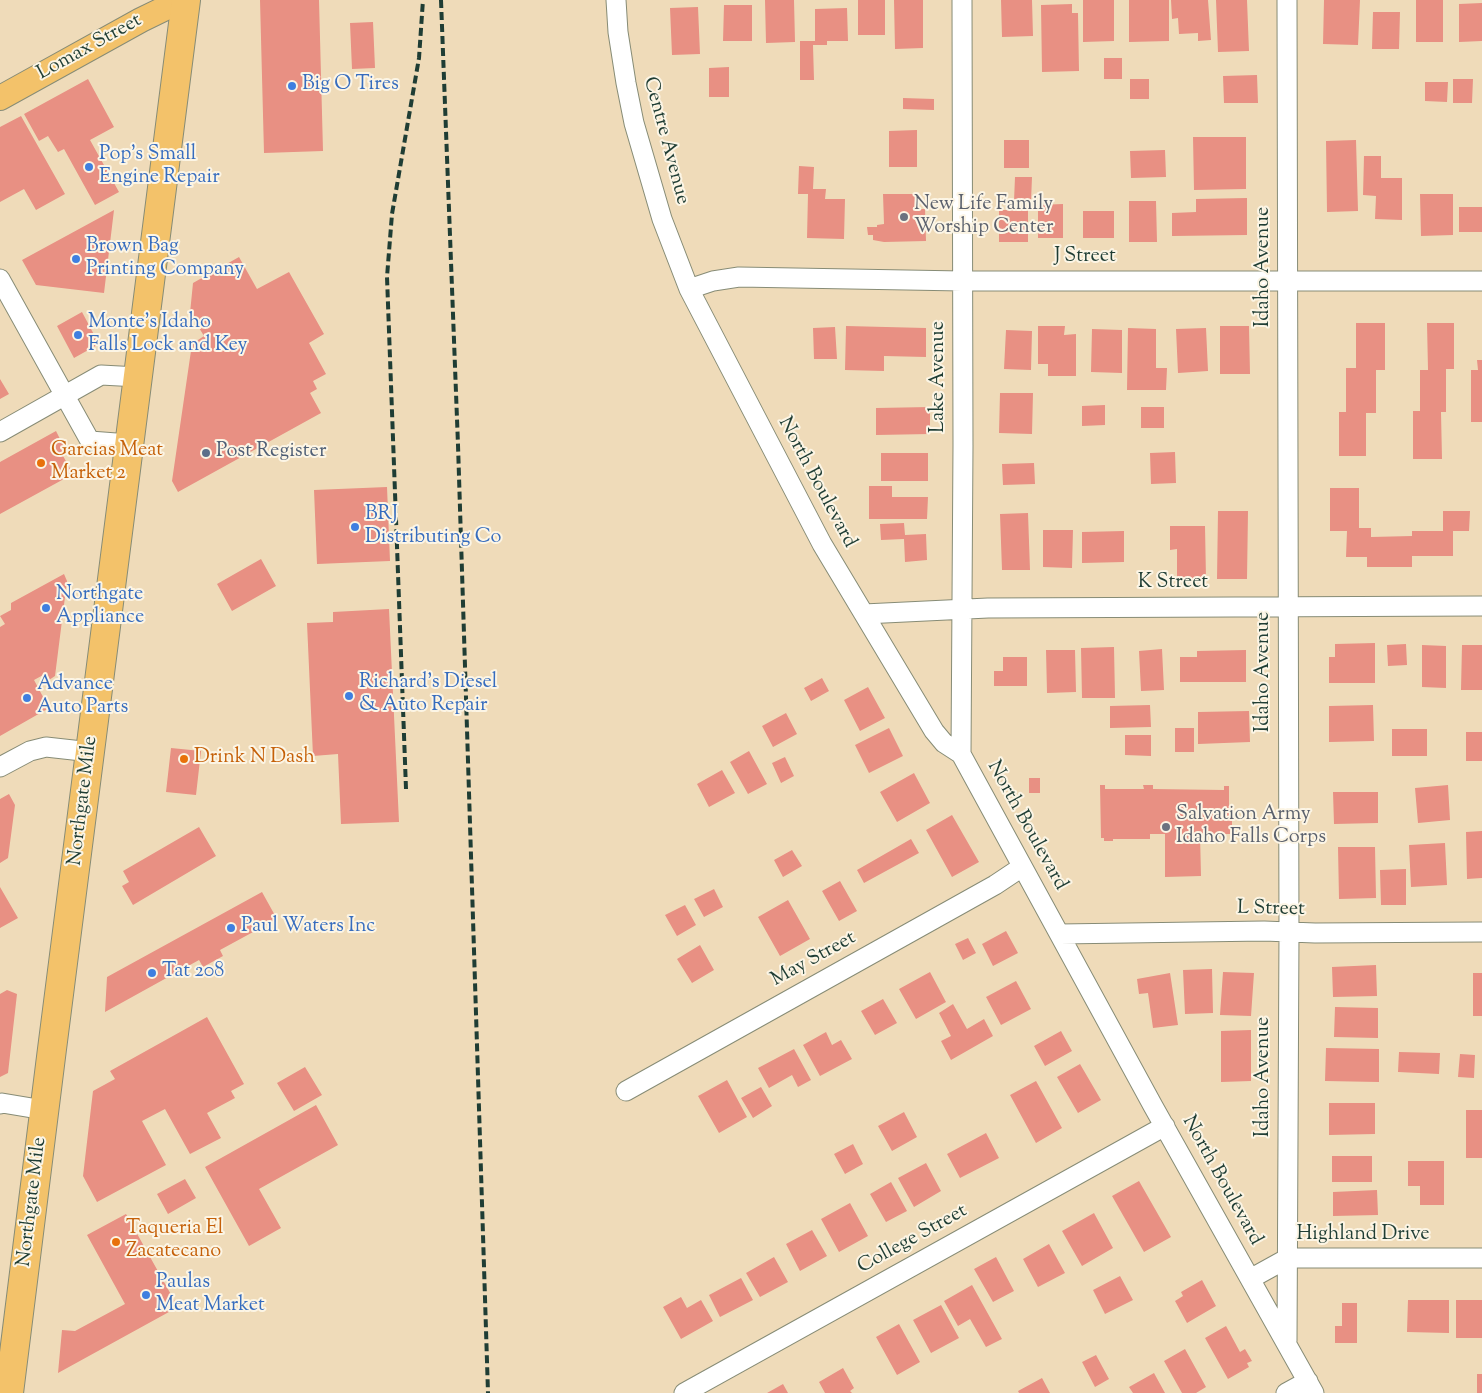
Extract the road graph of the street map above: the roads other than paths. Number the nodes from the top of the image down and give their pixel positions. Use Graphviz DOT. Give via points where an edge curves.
graph roads {
  1 [pos="182,0"];
  2 [pos="186,0"];
  3 [pos="616,0"];
  4 [pos="962,0"];
  5 [pos="1287,0"];
  6 [pos="0,98"];
  7 [pos="0,279"];
  8 [pos="1288,280"];
  9 [pos="962,281"];
  10 [pos="1482,281"];
  11 [pos="689,289"];
  12 [pos="138,377"];
  13 [pos="65,396"];
  14 [pos="0,432"];
  15 [pos="129,444"];
  16 [pos="1288,606"];
  17 [pos="1482,606"];
  18 [pos="962,608"];
  19 [pos="864,614"];
  20 [pos="90,752"];
  21 [pos="960,754"];
  22 [pos="0,767"];
  23 [pos="1022,867"];
  24 [pos="1289,932"];
  25 [pos="1482,932"];
  26 [pos="1060,934"];
  27 [pos="626,1091"];
  28 [pos="0,1104"];
  29 [pos="44,1110"];
  30 [pos="1165,1126"];
  31 [pos="1288,1258"];
  32 [pos="1482,1258"];
  33 [pos="1250,1279"];
  34 [pos="1287,1344"];
  35 [pos="1311,1387"];
  36 [pos="9,1393"];
  37 [pos="684,1393"];
  38 [pos="1286,1393"];
  1 -- 6 [label="main road, Lomax Street"];
  2 -- 12 [label="highway, Northgate Mile"];
  3 -- 11 [label="street, Centre Avenue" via="624,75 634,123 662,219"];
  4 -- 9 [label="street, Lake Avenue"];
  5 -- 8 [label="street, Idaho Avenue"];
  7 -- 13 [label="street"];
  8 -- 9 [label="street, J Street"];
  8 -- 10 [label="street, J Street"];
  8 -- 16 [label="street, Idaho Avenue"];
  9 -- 11 [label="street, J Street" via="739,277"];
  9 -- 18 [label="street, Lake Avenue"];
  11 -- 19 [label="street, North Boulevard" via="822,544"];
  12 -- 13 [label="street" via="101,375"];
  12 -- 15 [label="highway, Northgate Mile"];
  13 -- 14 [label="street"];
  13 -- 15 [label="street" via="90,441"];
  15 -- 20 [label="highway, Northgate Mile"];
  16 -- 17 [label="street, K Street"];
  16 -- 18 [label="street, K Street"];
  16 -- 24 [label="street, Idaho Avenue"];
  18 -- 19 [label="street, K Street"];
  18 -- 21 [label="street, Lake Avenue"];
  19 -- 21 [label="street, North Boulevard" via="934,731"];
  20 -- 22 [label="street" via="46,747 30,751"];
  20 -- 29 [label="highway, Northgate Mile"];
  21 -- 23 [label="street, North Boulevard"];
  23 -- 26 [label="street, North Boulevard"];
  23 -- 27 [label="street, May Street"];
  24 -- 25 [label="street, L Street"];
  24 -- 26 [label="street, L Street"];
  24 -- 31 [label="street, Idaho Avenue"];
  26 -- 30 [label="street, North Boulevard"];
  28 -- 29 [label="street"];
  29 -- 36 [label="highway, Northgate Mile"];
  30 -- 33 [label="street, North Boulevard"];
  30 -- 37 [label="street, College Street"];
  31 -- 32 [label="street, Highland Drive"];
  31 -- 33 [label="street, Highland Drive"];
  31 -- 34 [label="street, Idaho Avenue"];
  33 -- 34 [label="street, North Boulevard"];
  34 -- 35 [label="street, North Boulevard"];
  35 -- 38 [label="street"];
}
